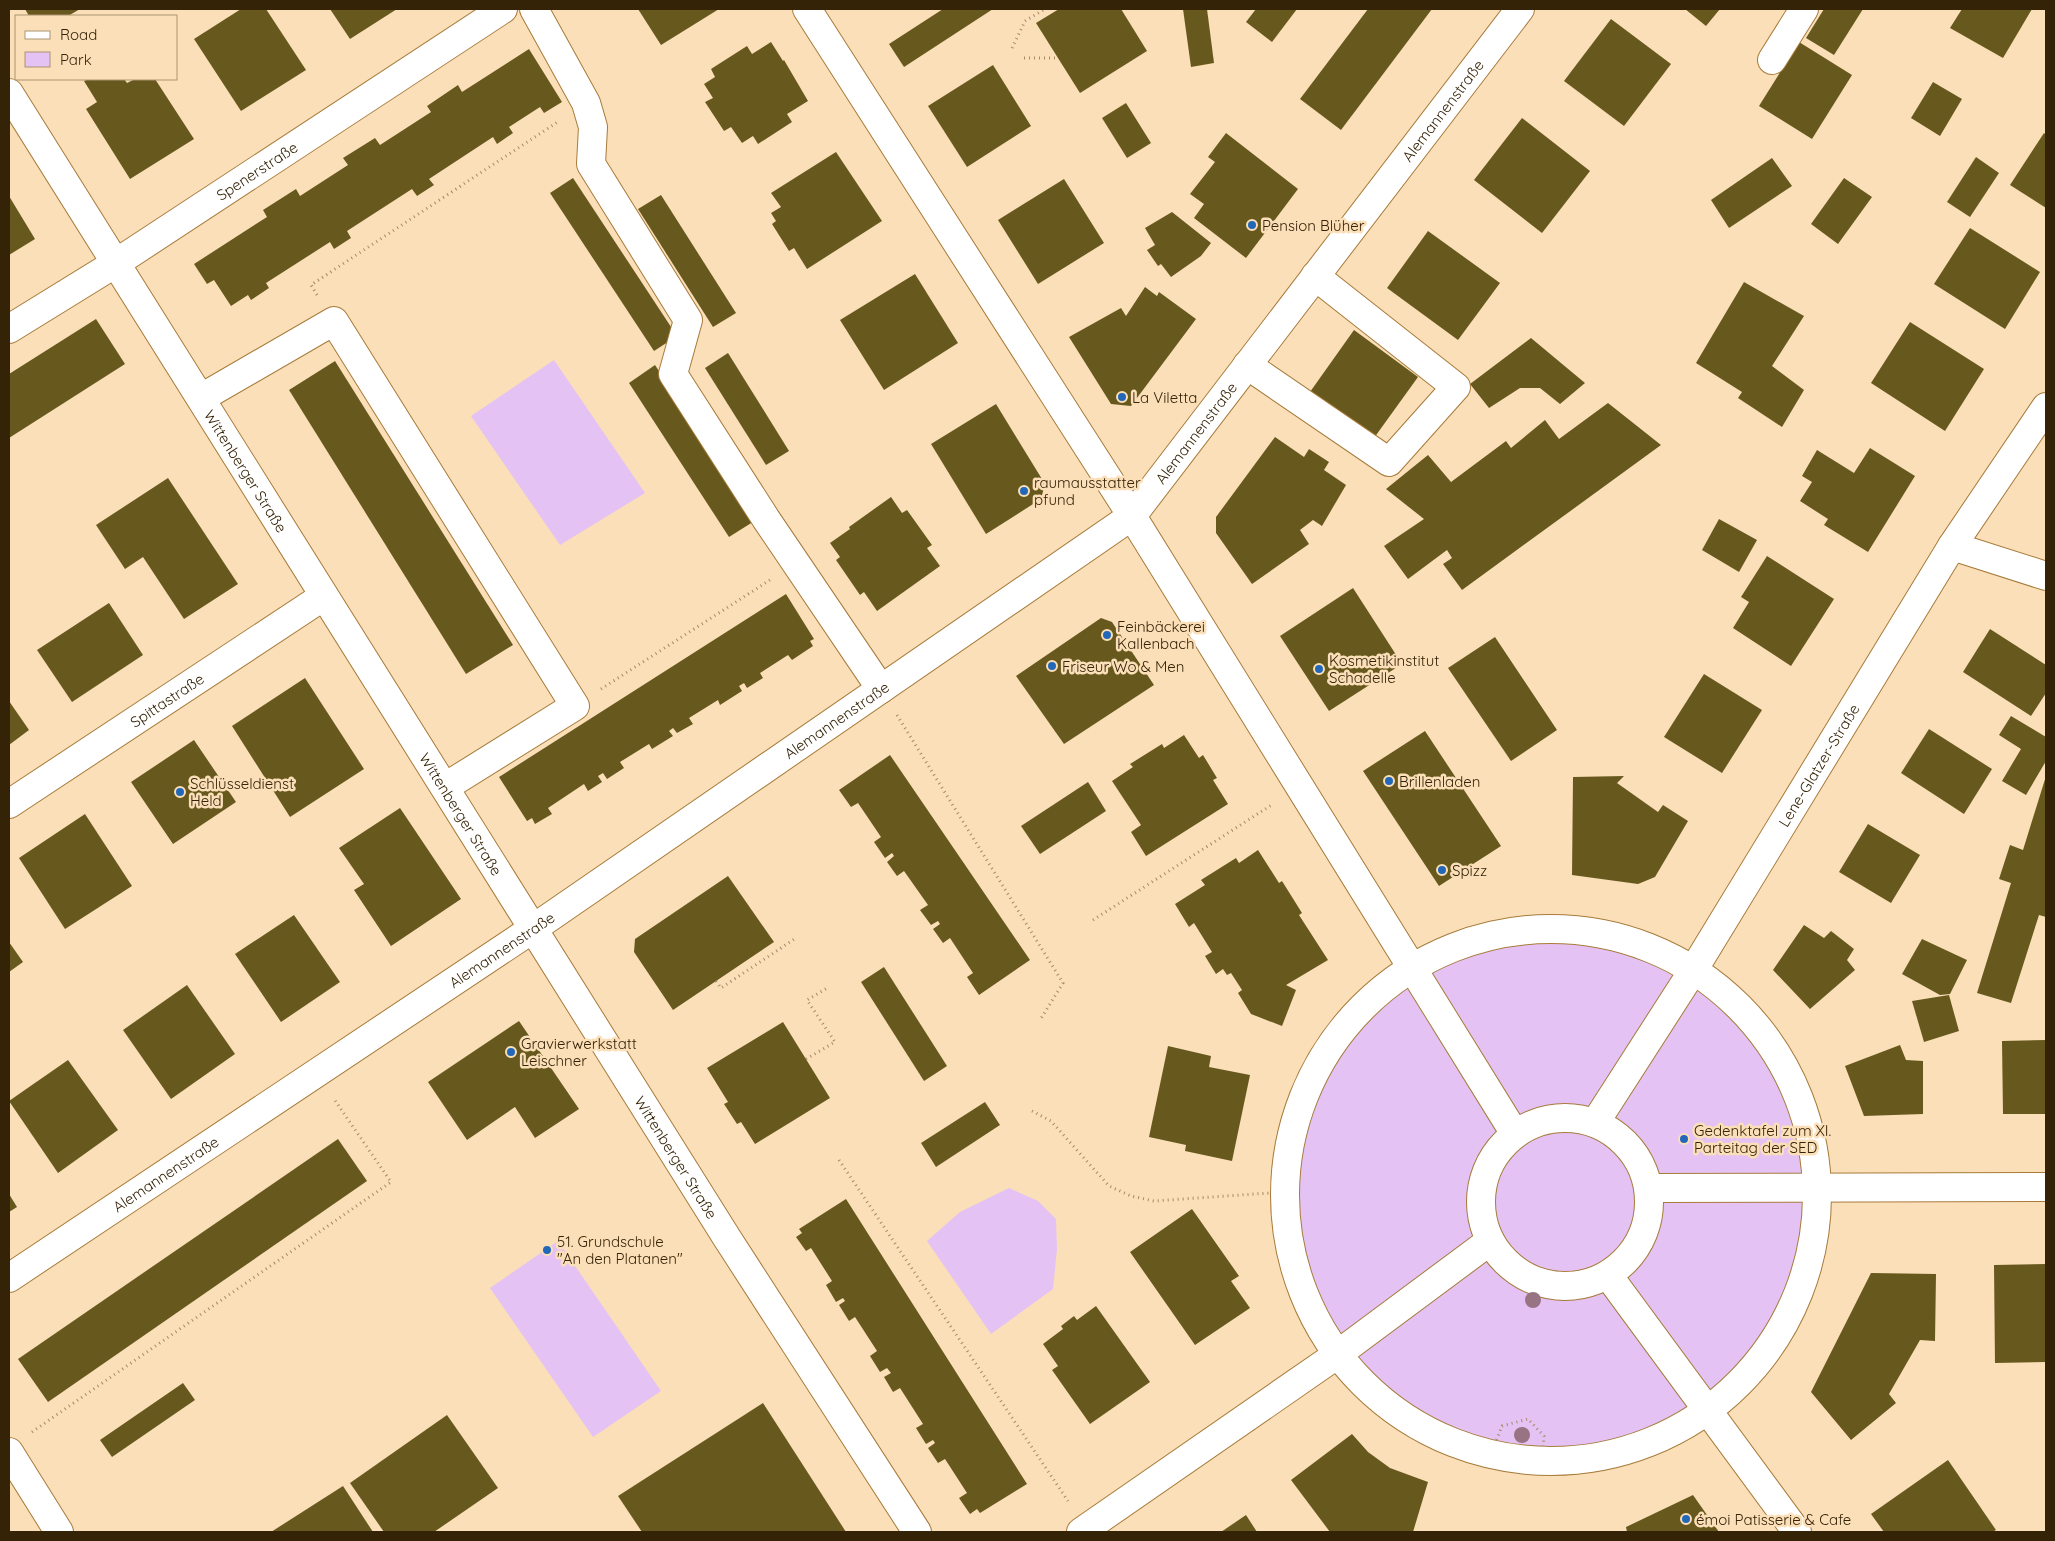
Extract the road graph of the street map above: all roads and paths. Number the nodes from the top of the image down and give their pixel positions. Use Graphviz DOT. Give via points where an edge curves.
graph roads {
  1 [pos="503,9"];
  2 [pos="534,9"];
  3 [pos="807,9"];
  4 [pos="1045,9"];
  5 [pos="1520,9"];
  6 [pos="1804,9"];
  7 [pos="1012,48"];
  8 [pos="1024,58"];
  9 [pos="1058,58"];
  10 [pos="1772,60"];
  11 [pos="9,93"];
  12 [pos="586,104"];
  13 [pos="116,263"];
  14 [pos="1315,276"];
  15 [pos="334,321"];
  16 [pos="9,329"];
  17 [pos="1247,365"];
  18 [pos="201,398"];
  19 [pos="2046,408"];
  20 [pos="1132,516"];
  21 [pos="1952,546"];
  22 [pos="796,563"];
  23 [pos="2046,576"];
  24 [pos="324,596"];
  25 [pos="881,689"];
  26 [pos="575,706"];
  27 [pos="445,787"];
  28 [pos="1299,787"];
  29 [pos="9,804"];
  30 [pos="1094,920"];
  31 [pos="534,928"];
  32 [pos="796,938"];
  33 [pos="1412,967"];
  34 [pos="1694,969"];
  35 [pos="716,982"];
  36 [pos="829,987"];
  37 [pos="1040,1020"];
  38 [pos="806,1059"];
  39 [pos="316,1073"];
  40 [pos="1032,1111"];
  41 [pos="1595,1123"];
  42 [pos="1515,1134"];
  43 [pos="839,1160"];
  44 [pos="2046,1187"];
  45 [pos="1649,1188"];
  46 [pos="1818,1189"];
  47 [pos="1284,1192"];
  48 [pos="1490,1241"];
  49 [pos="1608,1275"];
  50 [pos="9,1278"];
  51 [pos="1338,1354"];
  52 [pos="1709,1411"];
  53 [pos="17,1445"];
  54 [pos="1491,1454"];
  55 [pos="1542,1461"];
  56 [pos="1084,1531"];
  57 [pos="59,1532"];
  58 [pos="917,1532"];
  59 [pos="1797,1532"];
  1 -- 13 [label="street, Spenerstraße"];
  2 -- 12 [label="street"];
  3 -- 20 [label="street"];
  4 -- 7 [label="path" via="1025,22"];
  5 -- 14 [label="street, Alemannenstraße"];
  6 -- 10 [label="street"];
  8 -- 9 [label="path"];
  11 -- 13 [label="street, Wittenberger Straße"];
  12 -- 15 [label="path" via="311,285"];
  12 -- 22 [label="street" via="593,127 591,164 688,320 673,374"];
  13 -- 16 [label="street, Spenerstraße"];
  13 -- 18 [label="street, Wittenberger Straße"];
  14 -- 17 [label="street, Alemannenstraße"];
  14 -- 17 [label="street" via="1456,387 1389,462"];
  15 -- 18 [label="street"];
  15 -- 26 [label="street"];
  17 -- 20 [label="street, Alemannenstraße"];
  18 -- 24 [label="street, Wittenberger Straße"];
  19 -- 21 [label="street, Lene-Glatzer-Straße"];
  20 -- 25 [label="street, Alemannenstraße"];
  20 -- 28 [label="street"];
  21 -- 23 [label="street"];
  21 -- 34 [label="street, Lene-Glatzer-Straße"];
  22 -- 25 [label="street"];
  22 -- 26 [label="path"];
  24 -- 27 [label="street, Wittenberger Straße"];
  24 -- 29 [label="street, Spittastraße"];
  25 -- 31 [label="street, Alemannenstraße"];
  25 -- 37 [label="path" via="1063,983"];
  26 -- 27 [label="street"];
  27 -- 31 [label="street, Wittenberger Straße"];
  28 -- 30 [label="path"];
  28 -- 33 [label="street"];
  31 -- 39 [label="street, Alemannenstraße"];
  31 -- 58 [label="street, Wittenberger Straße" via="727,1238"];
  32 -- 35 [label="path" via="721,988"];
  33 -- 34 [label="street" via="1448,949 1498,934 1552,928 1603,934 1652,948"];
  33 -- 42 [label="street"];
  33 -- 47 [label="street" via="1364,1005 1329,1046 1304,1092 1291,1133"];
  34 -- 41 [label="street, Lene-Glatzer-Straße"];
  34 -- 46 [label="street" via="1738,1005 1772,1046 1796,1090 1812,1142"];
  36 -- 38 [label="path" via="807,1000 835,1042"];
  39 -- 50 [label="street, Alemannenstraße"];
  39 -- 53 [label="path" via="391,1182"];
  40 -- 47 [label="path" via="1051,1121 1109,1186 1131,1196 1154,1201"];
  41 -- 42 [label="street" via="1554,1119"];
  41 -- 45 [label="street" via="1620,1138 1639,1161"];
  42 -- 48 [label="street" via="1498,1151 1486,1172 1481,1195 1482,1218"];
  43 -- 56 [label="path"];
  44 -- 46 [label="street"];
  45 -- 46 [label="street"];
  45 -- 49 [label="street" via="1649,1214 1642,1238 1628,1259"];
  46 -- 52 [label="street" via="1813,1245 1799,1294 1768,1349 1730,1393"];
  47 -- 51 [label="street" via="1288,1238 1304,1297"];
  48 -- 49 [label="street" via="1506,1263 1529,1279 1546,1284 1583,1285"];
  48 -- 51 [label="street"];
  49 -- 52 [label="street"];
  51 -- 54 [label="street" via="1365,1386 1405,1417 1449,1441"];
  51 -- 56 [label="street"];
  52 -- 55 [label="street" via="1655,1441 1596,1457"];
  52 -- 59 [label="street"];
  53 -- 57 [label="street"];
  54 -- 55 [label="street"];
  54 -- 55 [label="path" via="1502,1426 1528,1419 1544,1436"];
}
